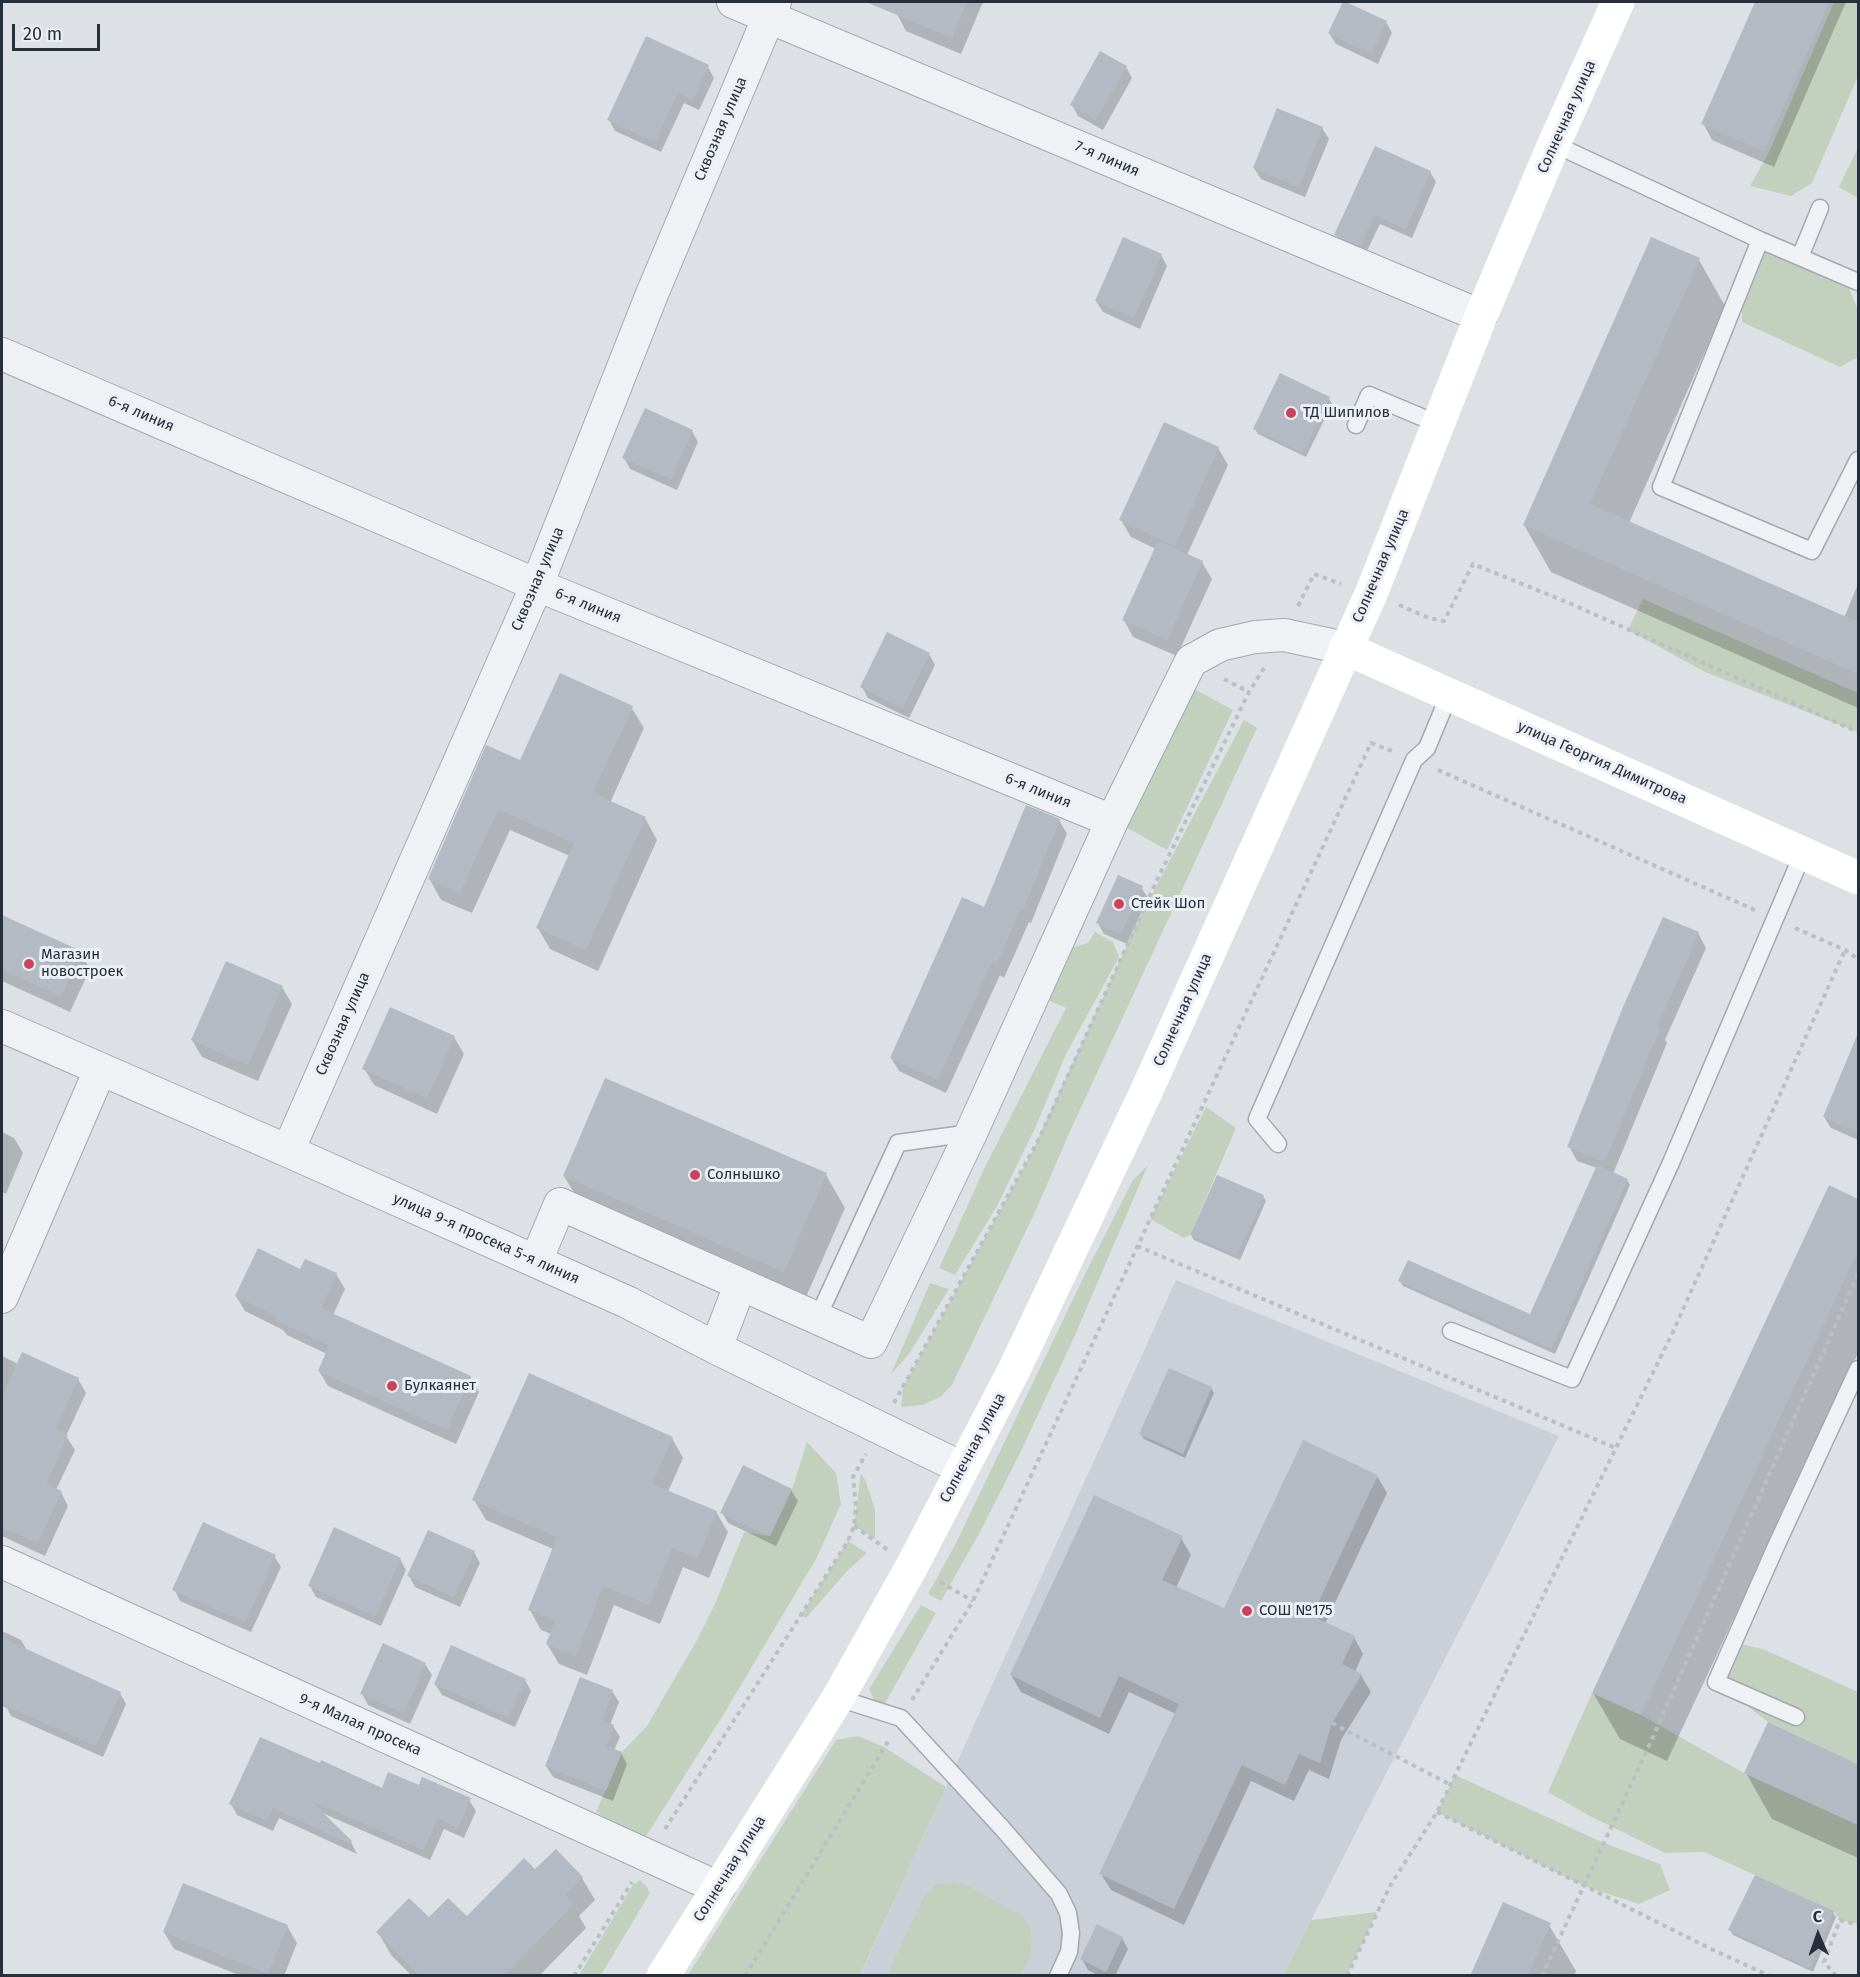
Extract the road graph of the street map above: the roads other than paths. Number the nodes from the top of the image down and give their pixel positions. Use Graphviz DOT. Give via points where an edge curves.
graph roads {
  1 [pos="733,2"];
  2 [pos="1618,2"];
  3 [pos="771,9"];
  4 [pos="1554,144"];
  5 [pos="1820,208"];
  6 [pos="1760,240"];
  7 [pos="1800,257"];
  8 [pos="1858,282"];
  9 [pos="1481,316"];
  10 [pos="2,354"];
  11 [pos="1438,424"];
  12 [pos="1356,425"];
  13 [pos="1858,460"];
  14 [pos="537,585"];
  15 [pos="1345,648"];
  16 [pos="1449,695"];
  17 [pos="1112,821"];
  18 [pos="1803,853"];
  19 [pos="1858,878"];
  20 [pos="2,1026"];
  21 [pos="100,1070"];
  22 [pos="971,1133"];
  23 [pos="1278,1144"];
  24 [pos="288,1150"];
  25 [pos="536,1261"];
  26 [pos="740,1285"];
  27 [pos="2,1297"];
  28 [pos="817,1318"];
  29 [pos="1451,1331"];
  30 [pos="716,1348"];
  31 [pos="1858,1370"];
  32 [pos="962,1468"];
  33 [pos="2,1562"];
  34 [pos="838,1698"];
  35 [pos="1796,1717"];
  36 [pos="719,1888"];
  37 [pos="663,1976"];
  38 [pos="1058,1976"];
  1 -- 3 [label="street, 7-я линия"];
  2 -- 4 [label="main road, Солнечная улица"];
  3 -- 9 [label="street, 7-я линия"];
  3 -- 14 [label="street, Сквозная улица"];
  4 -- 6 [label="lane"];
  4 -- 9 [label="main road, Солнечная улица"];
  5 -- 7 [label="lane"];
  6 -- 7 [label="lane"];
  6 -- 13 [label="lane" via="1661,487 1812,551"];
  7 -- 8 [label="lane"];
  9 -- 11 [label="main road, Солнечная улица"];
  10 -- 14 [label="street, 6-я линия"];
  11 -- 12 [label="lane" via="1369,394"];
  11 -- 15 [label="main road, Солнечная улица" via="1371,594"];
  14 -- 17 [label="street, 6-я линия"];
  14 -- 24 [label="street, Сквозная улица"];
  15 -- 16 [label="main road, улица Георгия Димитрова"];
  15 -- 17 [label="street" via="1284,635 1255,637 1220,645 1191,661"];
  15 -- 32 [label="main road, Солнечная улица" via="1141,1102 1014,1370"];
  16 -- 18 [label="main road, улица Георгия Димитрова"];
  16 -- 23 [label="lane" via="1427,748 1414,759 1257,1119"];
  17 -- 22 [label="street"];
  18 -- 19 [label="main road, улица Георгия Димитрова"];
  18 -- 29 [label="lane" via="1670,1165 1572,1379"];
  20 -- 21 [label="street, улица 9-я просека 5-я линия"];
  21 -- 24 [label="street, улица 9-я просека 5-я линия"];
  21 -- 27 [label="street"];
  22 -- 28 [label="lane" via="898,1143"];
  22 -- 28 [label="street" via="871,1342"];
  24 -- 25 [label="street, улица 9-я просека 5-я линия"];
  25 -- 26 [label="street" via="560,1204"];
  25 -- 30 [label="street, улица 9-я просека 5-я линия"];
  26 -- 28 [label="street"];
  26 -- 30 [label="street"];
  30 -- 32 [label="street, улица 9-я просека 5-я линия"];
  31 -- 35 [label="lane" via="1716,1682"];
  32 -- 34 [label="main road, Солнечная улица"];
  33 -- 36 [label="street, 9-я Малая просека"];
  34 -- 36 [label="main road, Солнечная улица"];
  34 -- 38 [label="lane" via="901,1718 1059,1894 1068,1913 1071,1933 1069,1952"];
  36 -- 37 [label="main road, Солнечная улица"];
}
